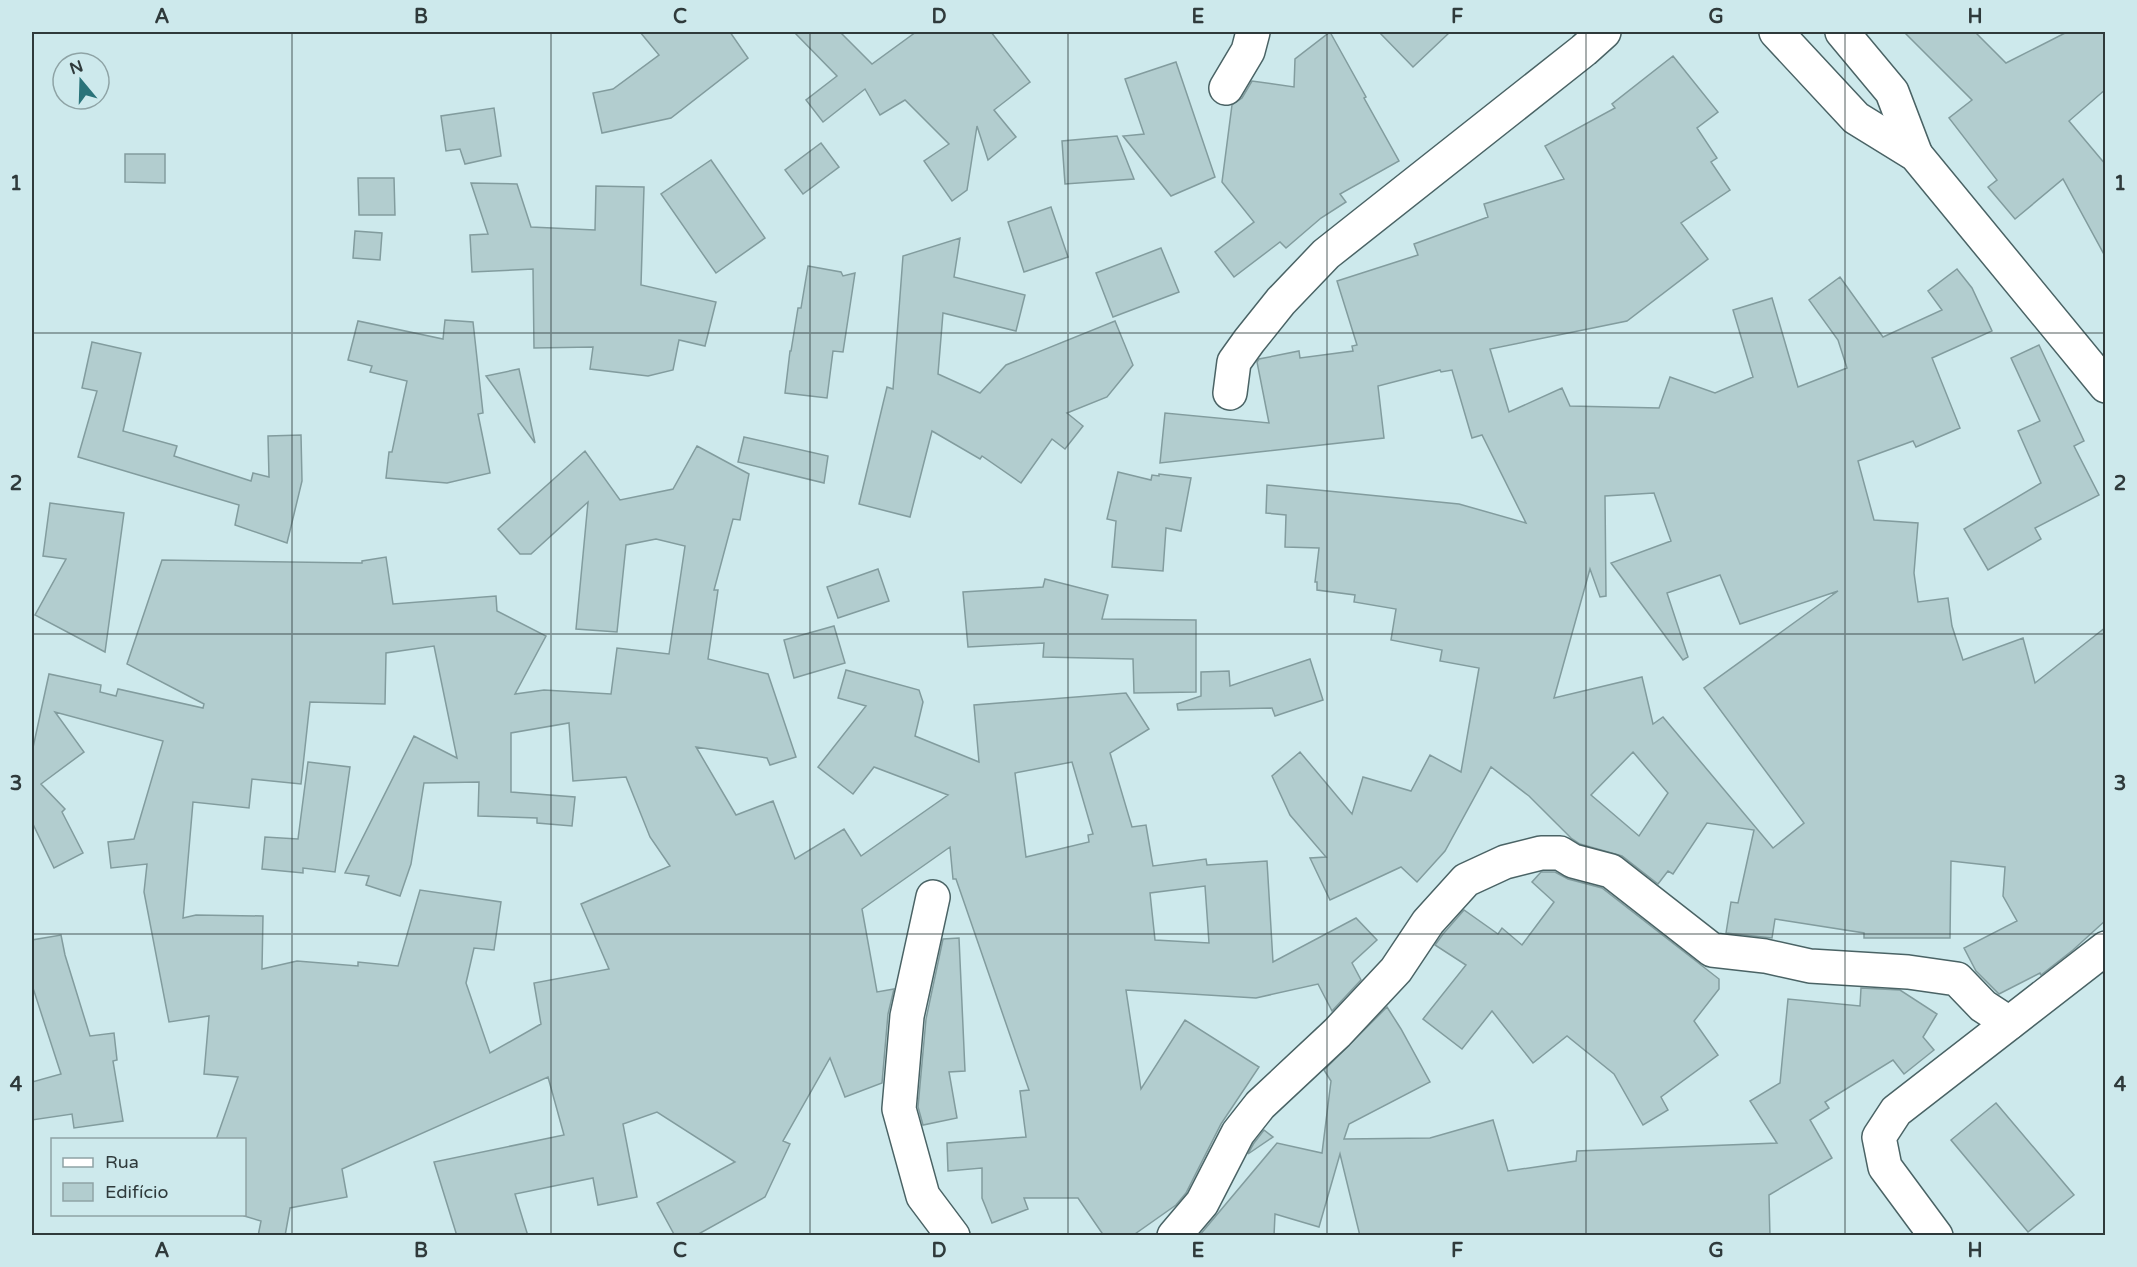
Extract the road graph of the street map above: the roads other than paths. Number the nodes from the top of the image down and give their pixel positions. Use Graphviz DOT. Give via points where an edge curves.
graph roads {
  1 [pos="1253,32"];
  2 [pos="1604,32"];
  3 [pos="1776,32"];
  4 [pos="1842,32"];
  5 [pos="1227,88"];
  6 [pos="1916,155"];
  7 [pos="2106,386"];
  8 [pos="1230,393"];
  9 [pos="933,897"];
  10 [pos="2106,948"];
  11 [pos="2009,1023"];
  12 [pos="953,1236"];
  13 [pos="1174,1236"];
  14 [pos="1936,1236"];
  1 -- 5 [label="street" via="1248,51"];
  2 -- 8 [label="street" via="1326,254 1281,301 1234,362"];
  3 -- 6 [label="street" via="1856,118"];
  4 -- 6 [label="street" via="1892,92"];
  6 -- 7 [label="street"];
  9 -- 12 [label="street" via="907,1016 899,1109 923,1196"];
  10 -- 11 [label="street"];
  11 -- 13 [label="street" via="1983,1006 1957,979 1810,966 1712,950 1611,871 1573,861 1560,853 1541,853 1504,862 1466,880 1428,922 1396,970 1337,1033 1260,1104 1238,1133 1202,1203"];
  11 -- 14 [label="street" via="1896,1111 1879,1137 1885,1167"];
}
